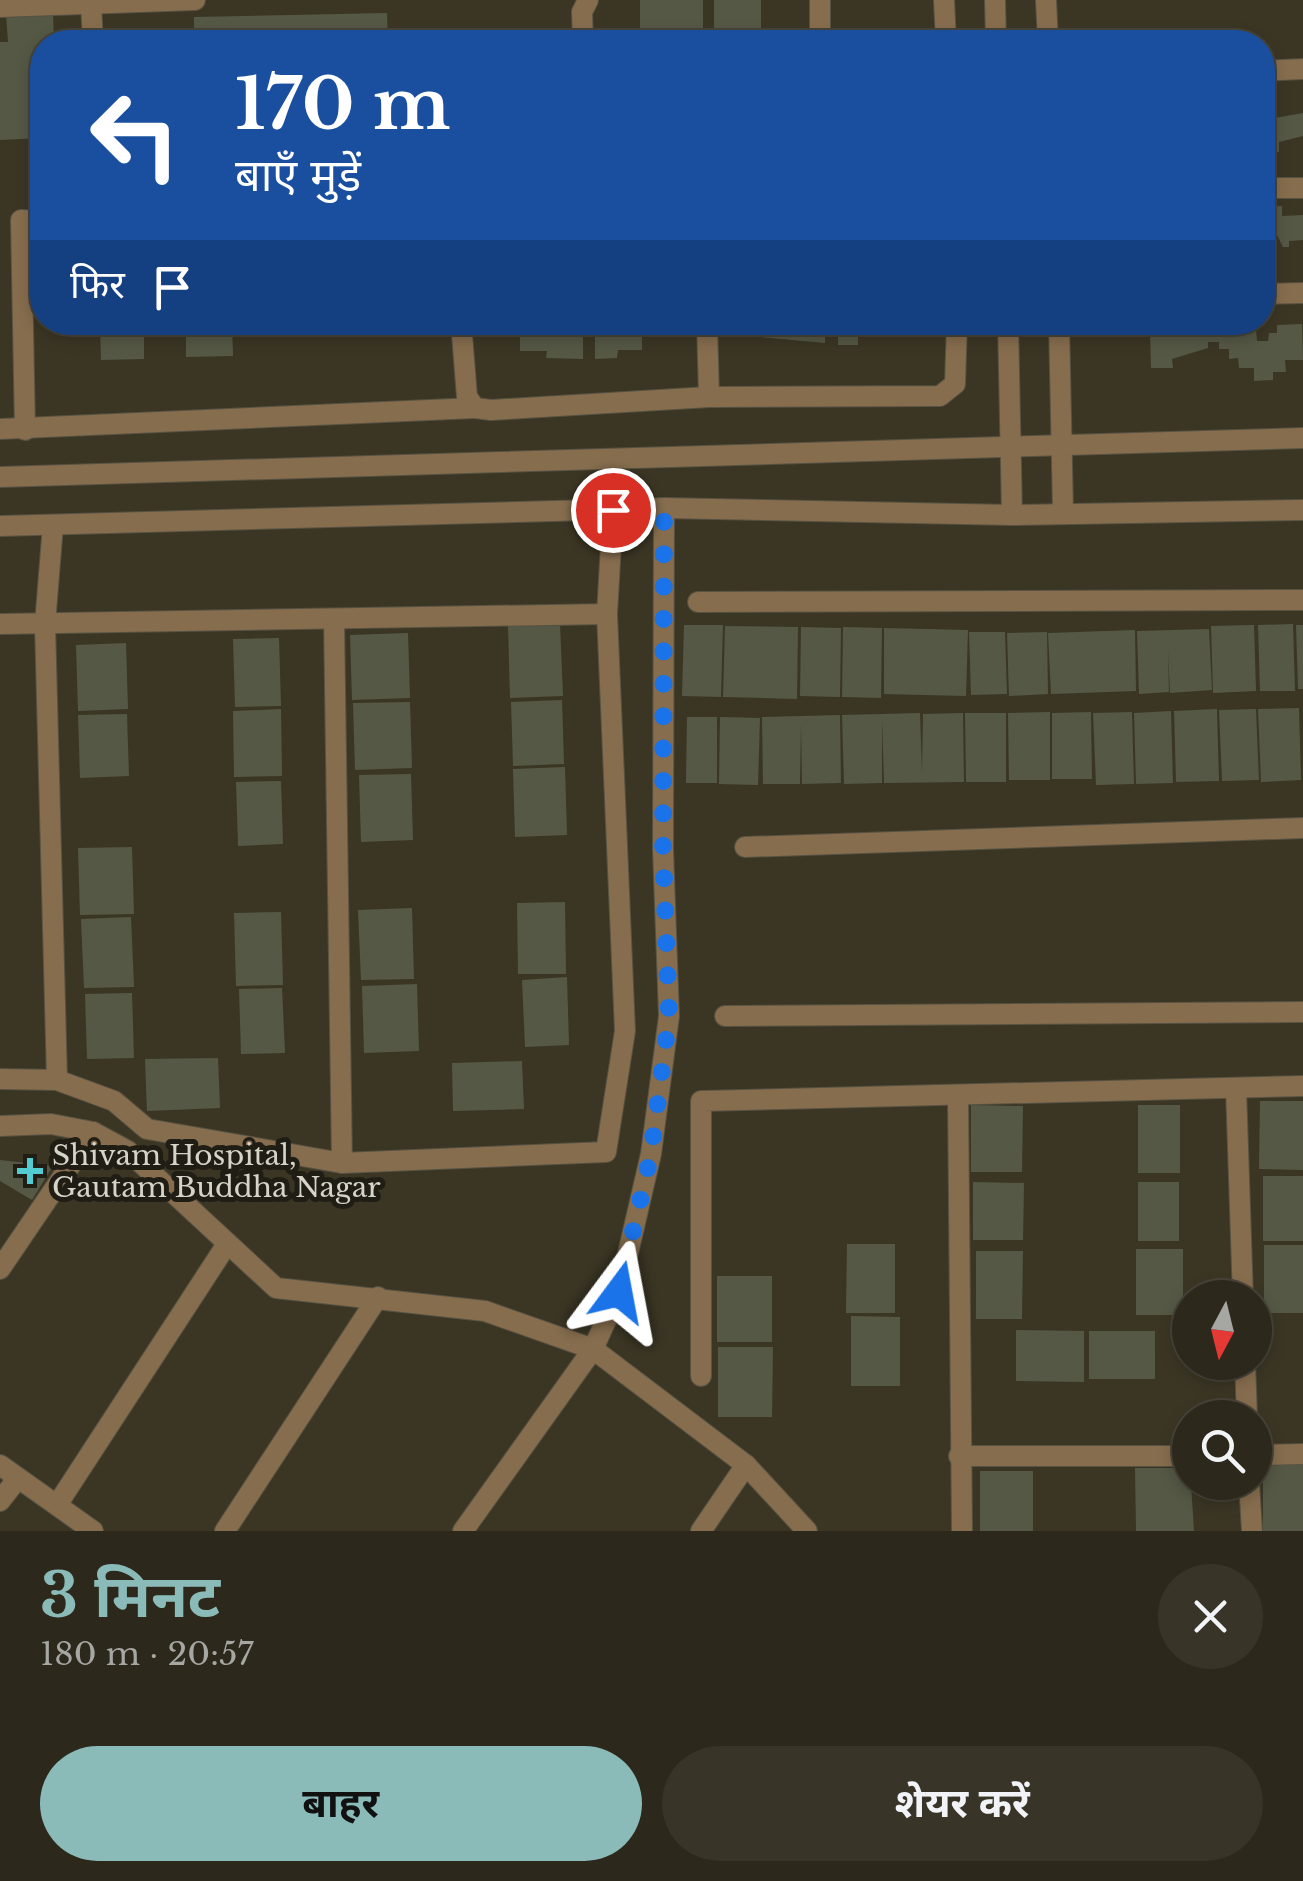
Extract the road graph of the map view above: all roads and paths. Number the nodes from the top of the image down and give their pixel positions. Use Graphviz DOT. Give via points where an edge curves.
graph roads {
  1 [pos="196,0"];
  2 [pos="588,0"];
  3 [pos="820,0"];
  4 [pos="944,0"];
  5 [pos="994,0"];
  6 [pos="1046,0"];
  7 [pos="91,4"];
  8 [pos="0,6"];
  9 [pos="92,30"];
  10 [pos="583,30"];
  11 [pos="820,30"];
  12 [pos="945,30"];
  13 [pos="995,30"];
  14 [pos="1047,30"];
  15 [pos="1303,69"];
  16 [pos="1275,70"];
  17 [pos="1275,188"];
  18 [pos="1303,188"];
  19 [pos="30,220"];
  20 [pos="1303,293"];
  21 [pos="1275,294"];
  22 [pos="461,335"];
  23 [pos="707,335"];
  24 [pos="957,335"];
  25 [pos="1009,335"];
  26 [pos="1060,335"];
  27 [pos="709,397"];
  28 [pos="475,408"];
  29 [pos="0,429"];
  30 [pos="26,430"];
  31 [pos="1303,438"];
  32 [pos="1064,445"];
  33 [pos="1013,446"];
  34 [pos="0,477"];
  35 [pos="664,508"];
  36 [pos="613,510"];
  37 [pos="1303,510"];
  38 [pos="1063,512"];
  39 [pos="1012,515"];
  40 [pos="53,525"];
  41 [pos="0,526"];
  42 [pos="1303,600"];
  43 [pos="698,602"];
  44 [pos="607,614"];
  45 [pos="334,619"];
  46 [pos="0,624"];
  47 [pos="45,624"];
  48 [pos="1303,828"];
  49 [pos="745,846"];
  50 [pos="1303,1012"];
  51 [pos="726,1016"];
  52 [pos="0,1079"];
  53 [pos="56,1080"];
  54 [pos="1303,1086"];
  55 [pos="1236,1088"];
  56 [pos="958,1094"];
  57 [pos="0,1126"];
  58 [pos="94,1132"];
  59 [pos="342,1163"];
  60 [pos="228,1244"];
  61 [pos="0,1270"];
  62 [pos="1242,1280"];
  63 [pos="378,1298"];
  64 [pos="593,1349"];
  65 [pos="701,1376"];
  66 [pos="1303,1454"];
  67 [pos="1272,1455"];
  68 [pos="960,1456"];
  69 [pos="1172,1456"];
  70 [pos="746,1465"];
  71 [pos="9,1472"];
  72 [pos="1251,1500"];
  73 [pos="0,1501"];
  74 [pos="57,1505"];
  75 [pos="93,1531"];
  76 [pos="225,1531"];
  77 [pos="463,1531"];
  78 [pos="702,1531"];
  79 [pos="806,1531"];
  80 [pos="962,1531"];
  81 [pos="1252,1531"];
  1 -- 7 [label="street"];
  2 -- 10 [label="street"];
  3 -- 11 [label="street"];
  4 -- 12 [label="street"];
  5 -- 13 [label="street"];
  6 -- 14 [label="street"];
  7 -- 8 [label="street"];
  7 -- 9 [label="street"];
  15 -- 16 [label="street"];
  17 -- 18 [label="street"];
  19 -- 30 [label="street" via="20,220"];
  20 -- 21 [label="street"];
  22 -- 28 [label="street" via="467,398"];
  23 -- 27 [label="street"];
  24 -- 27 [label="street" via="955,384 940,396"];
  25 -- 33 [label="street"];
  26 -- 32 [label="street"];
  27 -- 28 [label="street"];
  28 -- 30 [label="street"];
  29 -- 30 [label="street"];
  31 -- 32 [label="street"];
  32 -- 33 [label="street"];
  32 -- 38 [label="street"];
  33 -- 34 [label="street"];
  33 -- 39 [label="street"];
  35 -- 36 [label="street"];
  35 -- 39 [label="street"];
  35 -- 64 [label="street" via="669,1016 651,1154 619,1292"];
  36 -- 40 [label="street"];
  36 -- 44 [label="street"];
  37 -- 38 [label="street"];
  38 -- 39 [label="street"];
  40 -- 41 [label="street"];
  40 -- 47 [label="street"];
  42 -- 43 [label="street"];
  44 -- 45 [label="street"];
  44 -- 59 [label="street" via="625,1031 606,1152"];
  45 -- 47 [label="street"];
  45 -- 59 [label="street"];
  46 -- 47 [label="street"];
  47 -- 53 [label="street"];
  48 -- 49 [label="street"];
  50 -- 51 [label="street"];
  52 -- 53 [label="street"];
  53 -- 59 [label="street" via="114,1102 147,1129"];
  54 -- 55 [label="street"];
  55 -- 56 [label="street"];
  55 -- 62 [label="street"];
  56 -- 65 [label="street" via="701,1101"];
  56 -- 68 [label="street"];
  57 -- 58 [label="street" via="51,1124"];
  58 -- 60 [label="street" via="128,1151"];
  58 -- 61 [label="street"];
  60 -- 63 [label="street" via="276,1288"];
  60 -- 74 [label="street"];
  63 -- 64 [label="street" via="485,1312"];
  63 -- 76 [label="street"];
  64 -- 70 [label="street"];
  64 -- 77 [label="street"];
  66 -- 67 [label="street"];
  68 -- 69 [label="street"];
  68 -- 80 [label="street"];
  70 -- 78 [label="street"];
  70 -- 79 [label="street"];
  71 -- 73 [label="street"];
  71 -- 74 [label="street"];
  72 -- 81 [label="street"];
  74 -- 75 [label="street"];
}
